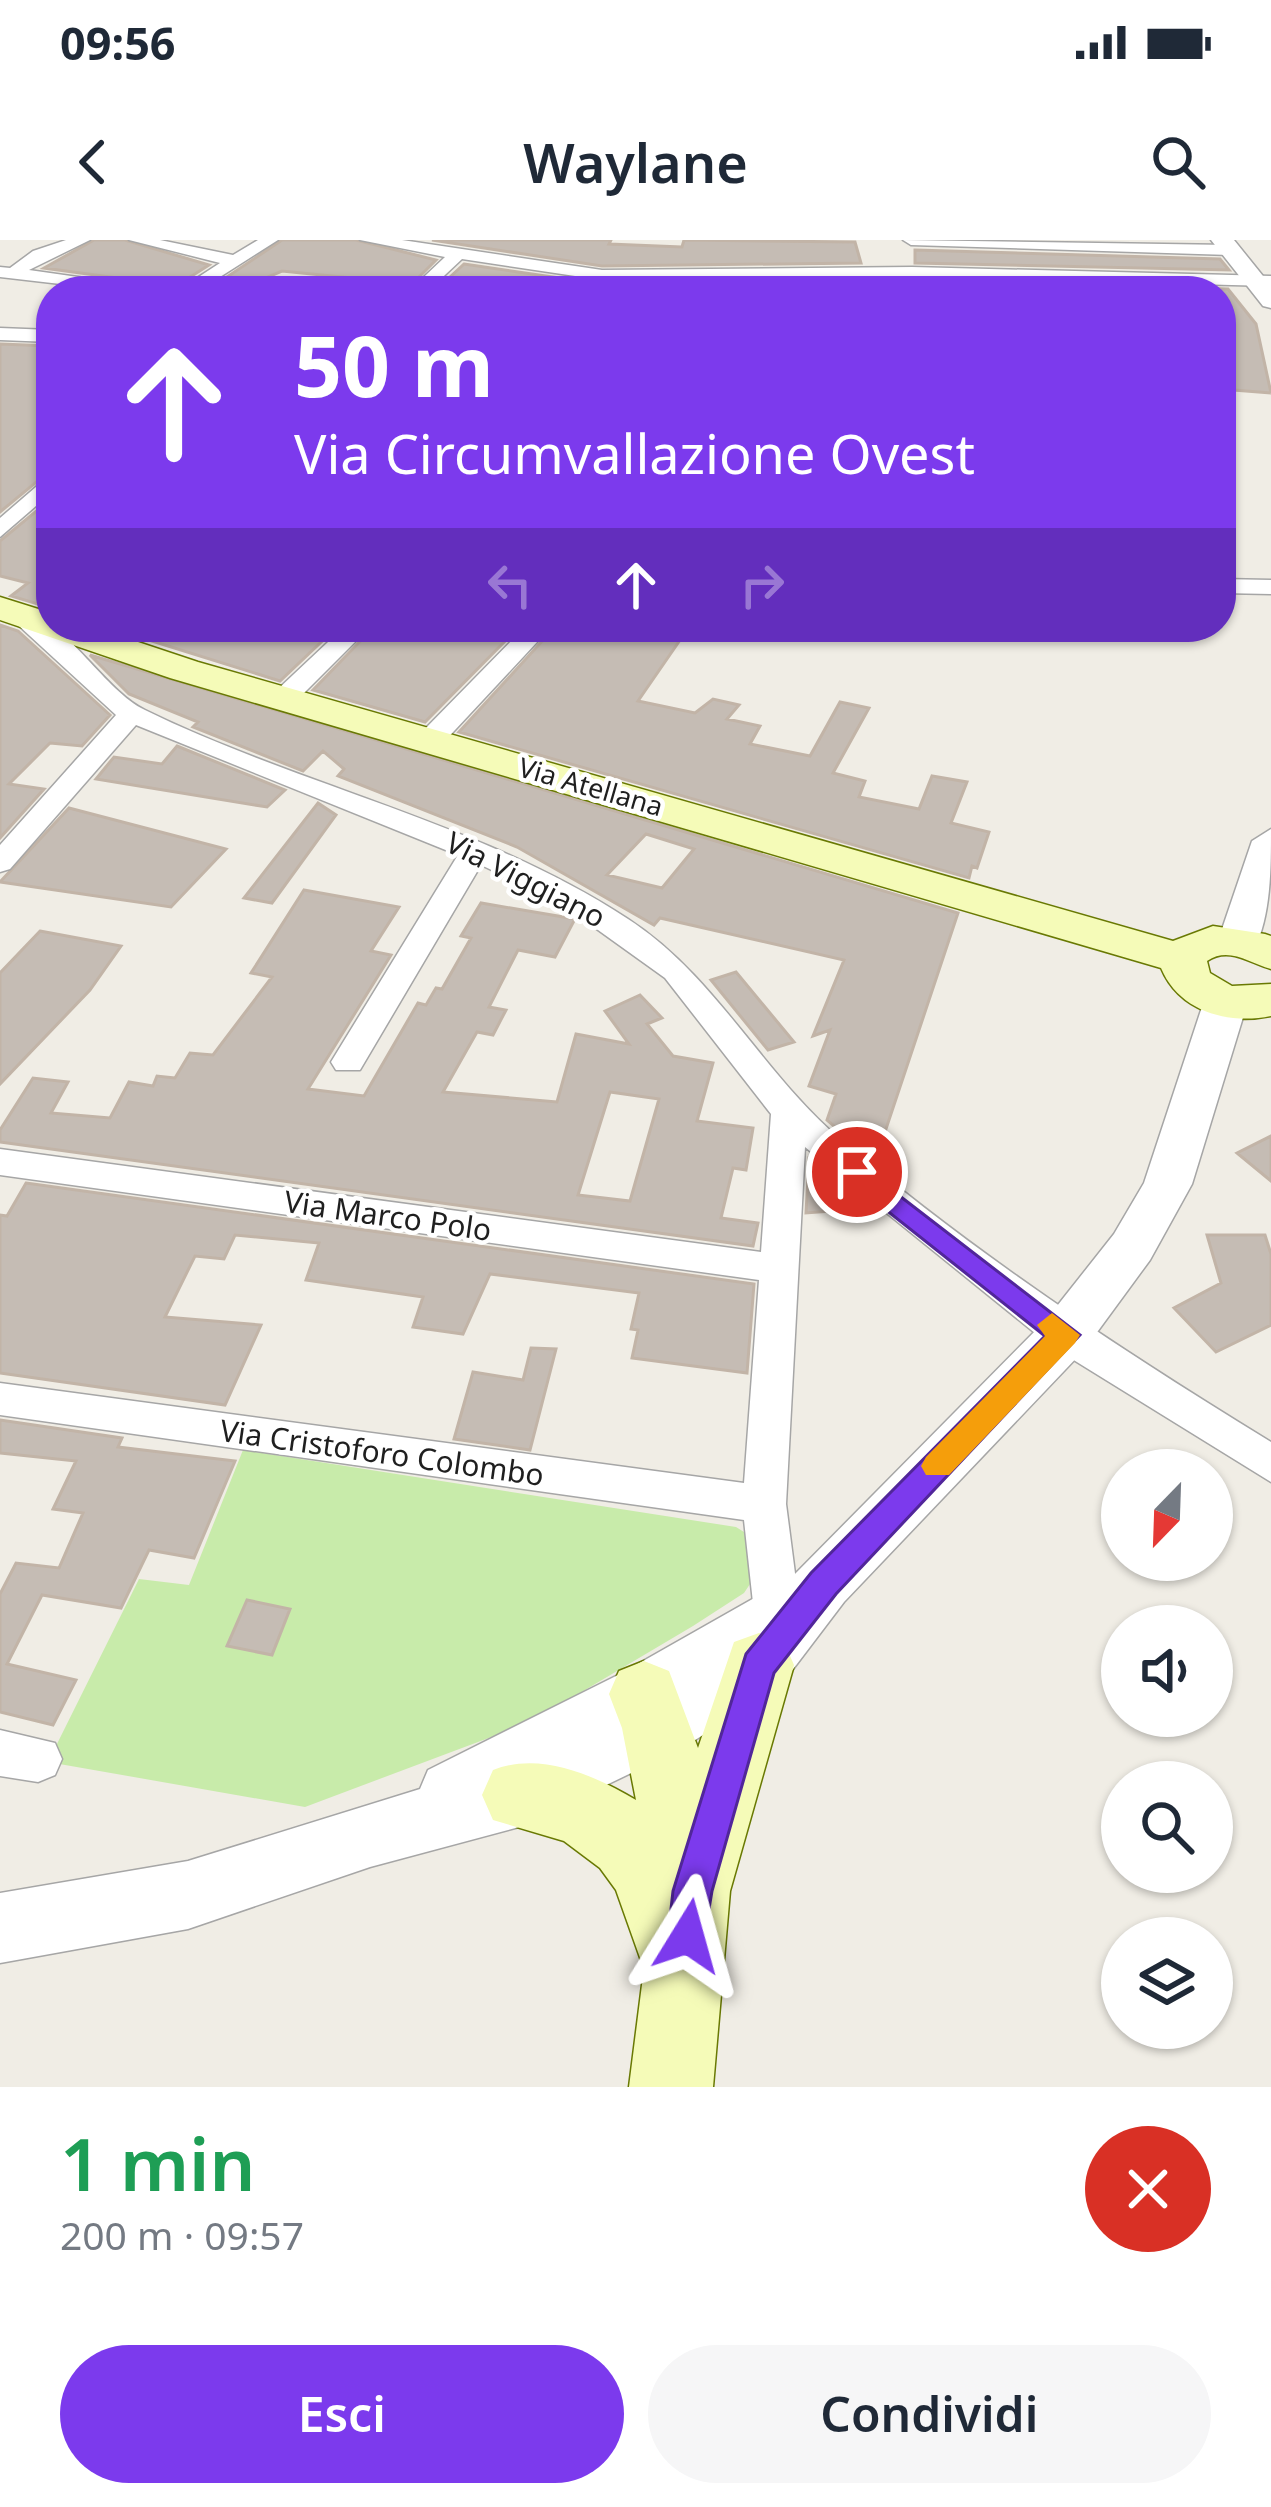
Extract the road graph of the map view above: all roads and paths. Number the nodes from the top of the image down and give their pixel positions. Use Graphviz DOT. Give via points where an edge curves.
graph roads {
  1 [pos="136,240"];
  2 [pos="368,240"];
  3 [pos="911,240"];
  4 [pos="262,241"];
  5 [pos="952,241"];
  6 [pos="65,242"];
  7 [pos="1112,243"];
  8 [pos="1226,245"];
  9 [pos="457,256"];
  10 [pos="235,261"];
  11 [pos="728,264"];
  12 [pos="8,272"];
  13 [pos="912,272"];
  14 [pos="41,276"];
  15 [pos="210,276"];
  16 [pos="435,276"];
  17 [pos="718,276"];
  18 [pos="1119,276"];
  19 [pos="1263,281"];
  20 [pos="0,290"];
  21 [pos="1271,302"];
  22 [pos="0,334"];
  23 [pos="36,335"];
  24 [pos="36,496"];
  25 [pos="0,530"];
  26 [pos="1236,586"];
  27 [pos="1271,587"];
  28 [pos="47,642"];
  29 [pos="107,642"];
  30 [pos="342,642"];
  31 [pos="525,642"];
  32 [pos="286,696"];
  33 [pos="131,714"];
  34 [pos="431,739"];
  35 [pos="1271,841"];
  36 [pos="475,850"];
  37 [pos="0,863"];
  38 [pos="1255,948"];
  39 [pos="1184,959"];
  40 [pos="1248,1001"];
  41 [pos="348,1062"];
  42 [pos="789,1112"];
  43 [pos="0,1162"];
  44 [pos="776,1268"];
  45 [pos="1065,1335"];
  46 [pos="0,1400"];
  47 [pos="1271,1464"];
  48 [pos="764,1504"];
  49 [pos="786,1620"];
  50 [pos="651,1711"];
  51 [pos="519,1795"];
  52 [pos="370,1834"];
  53 [pos="692,1891"];
  54 [pos="0,1928"];
  55 [pos="684,1982"];
  56 [pos="671,2087"];
  1 -- 10 [label="street"];
  2 -- 9 [label="street"];
  3 -- 5 [label="street"];
  4 -- 10 [label="street"];
  5 -- 7 [label="street"];
  5 -- 13 [label="street"];
  6 -- 12 [label="street"];
  7 -- 8 [label="street"];
  7 -- 18 [label="street"];
  8 -- 19 [label="street"];
  9 -- 11 [label="street" via="583,274"];
  9 -- 16 [label="street"];
  10 -- 15 [label="street"];
  11 -- 13 [label="street"];
  11 -- 17 [label="street"];
  12 -- 14 [label="street"];
  12 -- 20 [label="street" via="22,277"];
  13 -- 18 [label="street"];
  19 -- 21 [label="street"];
  22 -- 23 [label="street"];
  24 -- 25 [label="street"];
  26 -- 27 [label="street"];
  28 -- 33 [label="street, Via Viggiano"];
  29 -- 32 [label="main road, Via Atellana"];
  30 -- 32 [label="street"];
  31 -- 34 [label="street"];
  32 -- 34 [label="main road, Via Atellana"];
  33 -- 36 [label="street, Via Viggiano"];
  33 -- 37 [label="street"];
  34 -- 39 [label="main road, Via Atellana"];
  35 -- 38 [label="street"];
  36 -- 41 [label="street"];
  36 -- 42 [label="street, Via Viggiano" via="570,896 676,971"];
  38 -- 39 [label="main road" via="1197,945"];
  39 -- 40 [label="main road" via="1192,983"];
  40 -- 45 [label="street" via="1168,1184"];
  42 -- 44 [label="street"];
  42 -- 45 [label="street, Via Viggiano"];
  43 -- 44 [label="street, Via Marco Polo"];
  44 -- 48 [label="street"];
  45 -- 47 [label="street, Via Viggiano"];
  45 -- 49 [label="street"];
  46 -- 48 [label="street, Via Cristoforo Colombo"];
  48 -- 49 [label="street"];
  49 -- 50 [label="street"];
  49 -- 53 [label="main road"];
  50 -- 51 [label="street"];
  50 -- 52 [label="street"];
  50 -- 53 [label="main road"];
  51 -- 52 [label="street"];
  51 -- 55 [label="main road" via="597,1814 639,1852 661,1897"];
  52 -- 54 [label="street" via="188,1895"];
  53 -- 55 [label="main road"];
  55 -- 56 [label="main road"];
}
